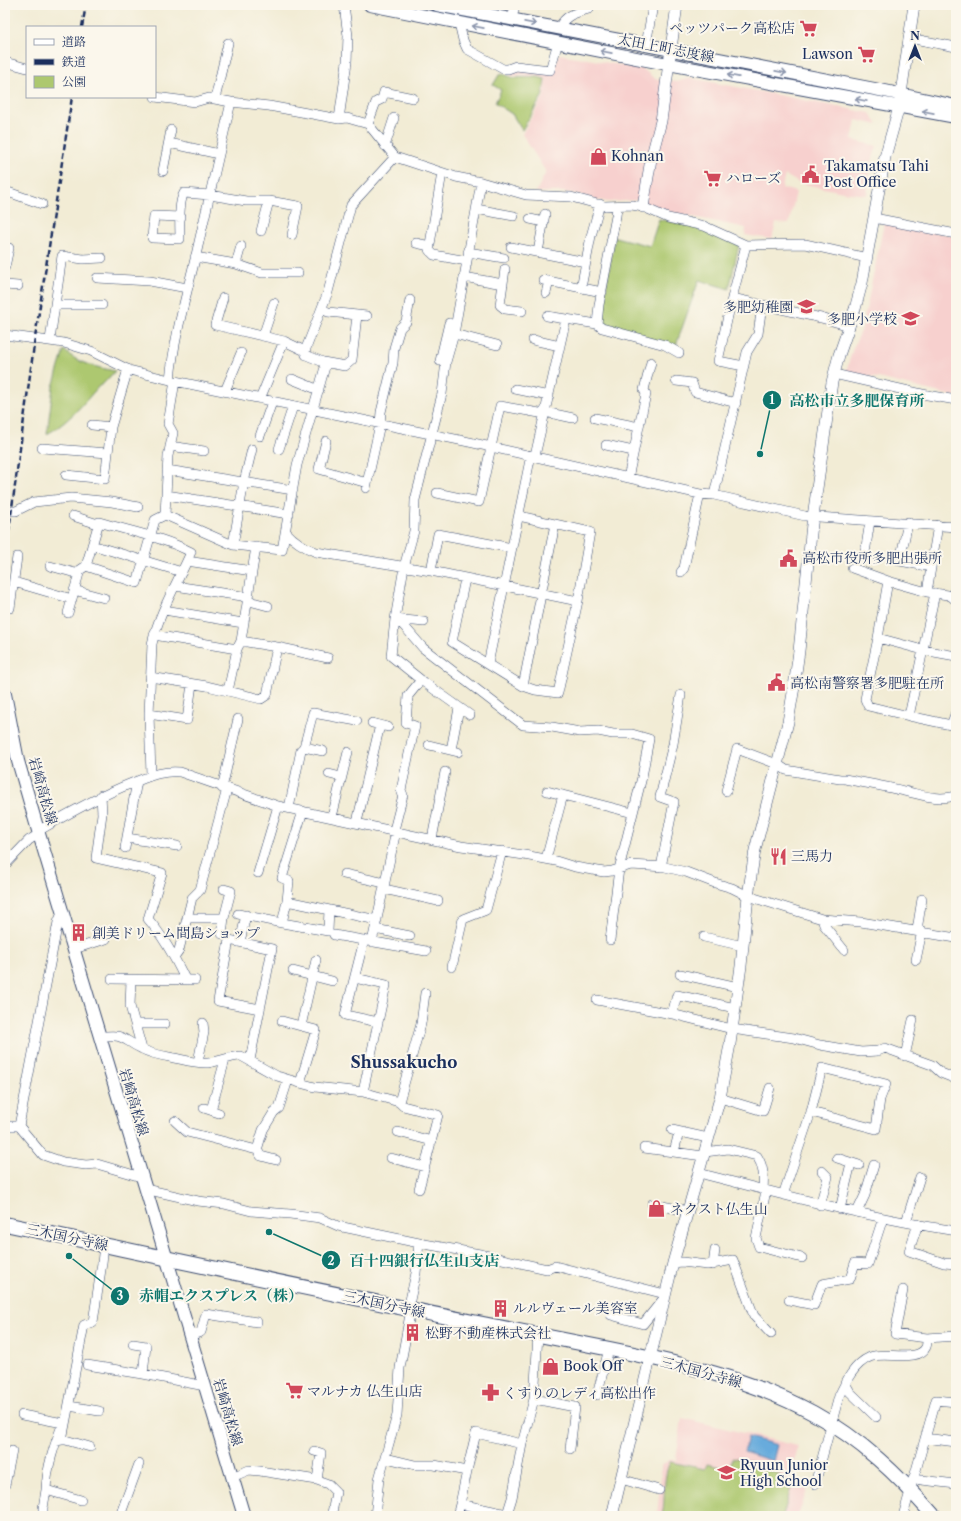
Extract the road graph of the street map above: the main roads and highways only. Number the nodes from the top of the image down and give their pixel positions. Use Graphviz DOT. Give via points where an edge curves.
graph roads {
  1 [pos="370,5"];
  2 [pos="437,5"];
  3 [pos="956,106"];
  4 [pos="956,117"];
  5 [pos="5,694"];
  6 [pos="5,1224"];
  7 [pos="165,1258"];
  8 [pos="244,1516"];
  9 [pos="934,1516"];
  4 -- 1 [label="main road, 太田上町志度線, one-way"];
  2 -- 3 [label="main road, 太田上町志度線, one-way"];
  5 -- 7 [label="main road, 岩崎高松線" via="18,761 38,832"];
  6 -- 7 [label="main road, 三木国分寺線"];
  7 -- 8 [label="main road, 岩崎高松線"];
  7 -- 9 [label="main road, 三木国分寺線" via="609,1349 704,1371 746,1384 778,1396 831,1424 912,1484"];
}
